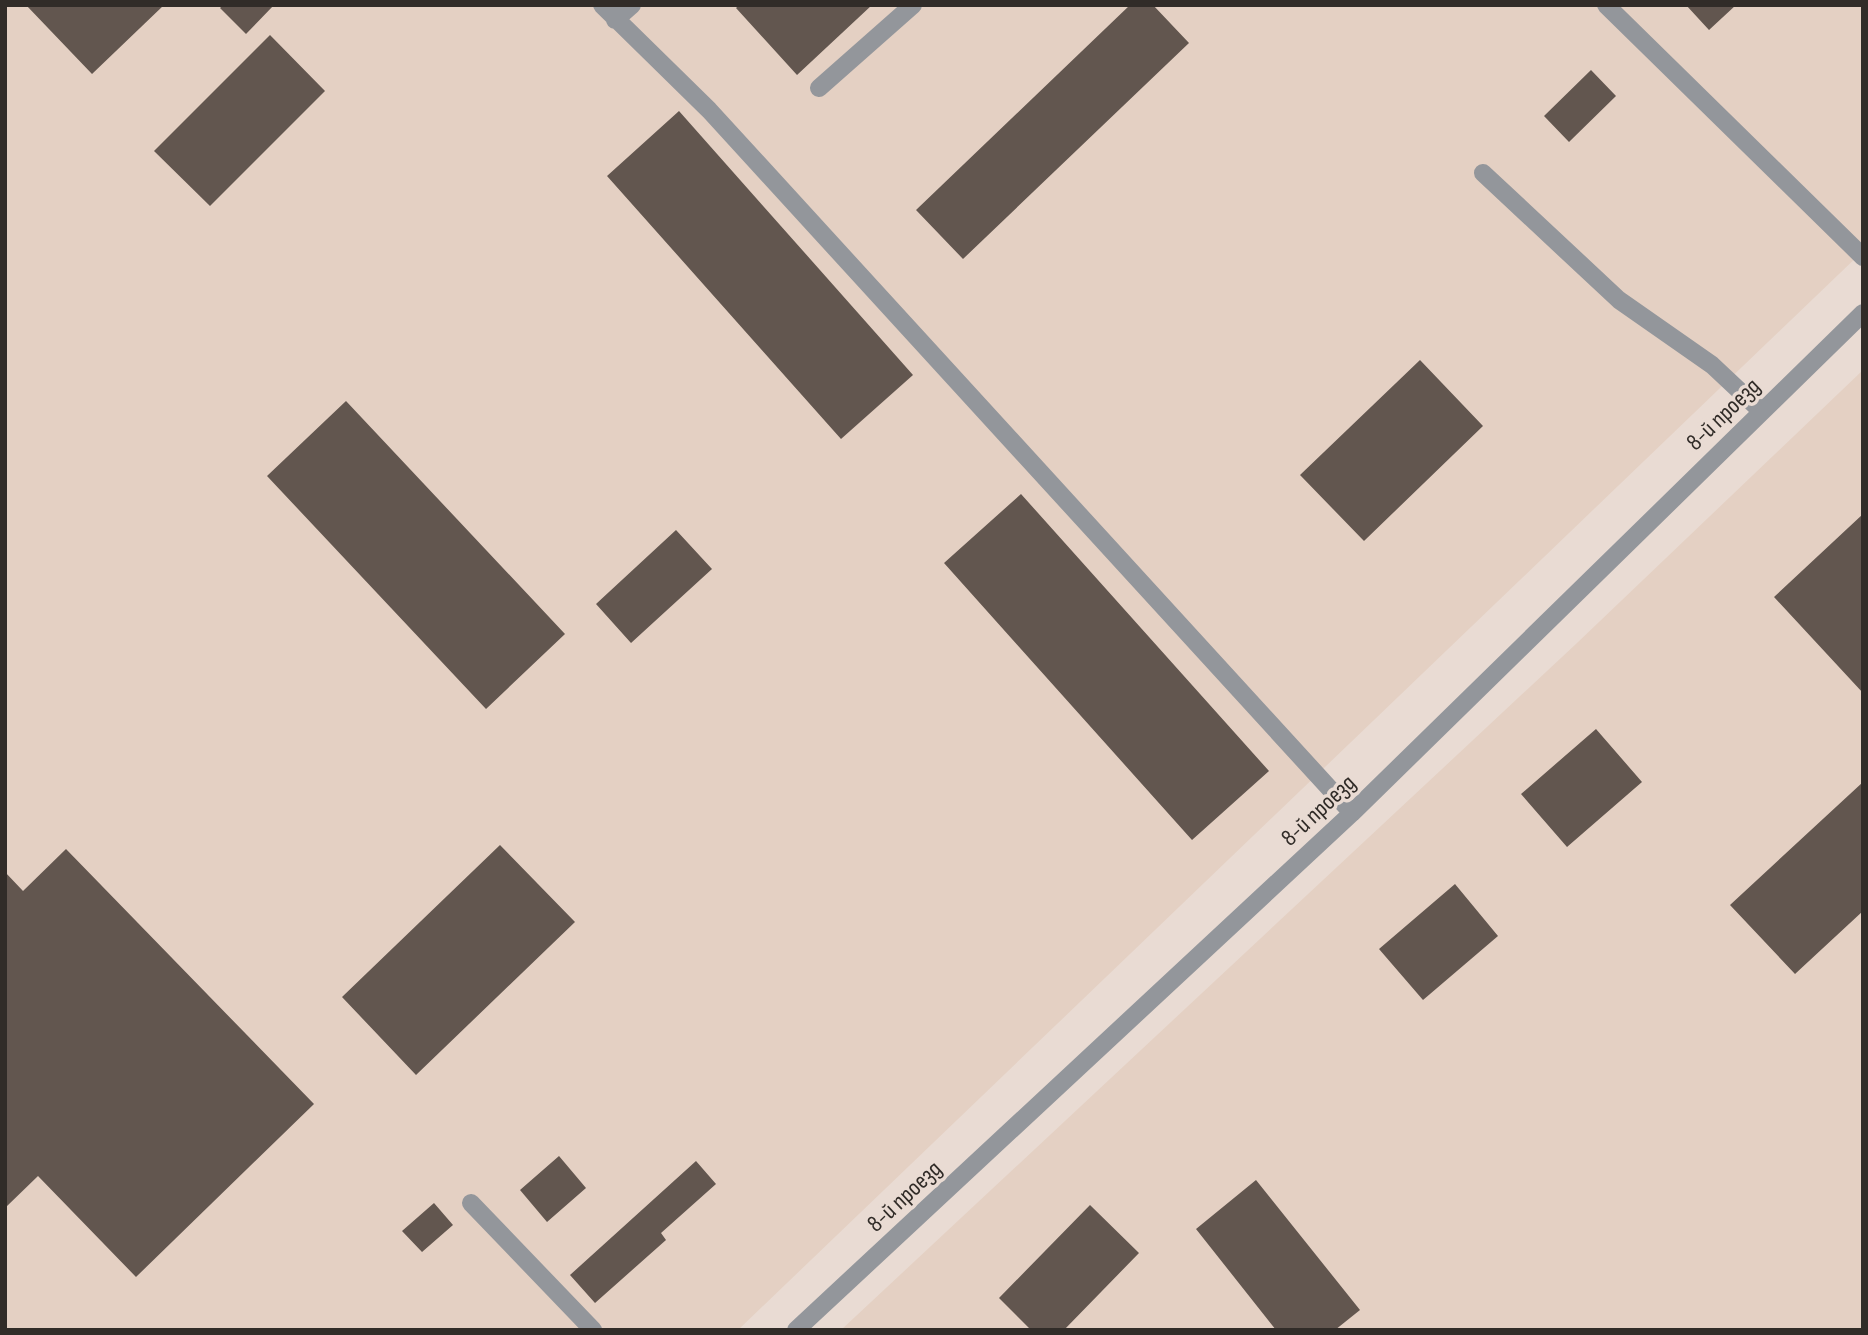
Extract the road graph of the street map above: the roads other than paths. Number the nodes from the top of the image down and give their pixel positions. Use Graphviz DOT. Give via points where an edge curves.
graph roads {
  1 [pos="602,5"];
  2 [pos="632,5"];
  3 [pos="913,5"];
  4 [pos="1606,5"];
  5 [pos="615,20"];
  6 [pos="819,88"];
  7 [pos="1483,173"];
  8 [pos="1863,257"];
  9 [pos="1863,313"];
  10 [pos="1761,411"];
  11 [pos="1352,813"];
  12 [pos="471,1203"];
  13 [pos="593,1330"];
  14 [pos="796,1330"];
  1 -- 5 [label="street"];
  2 -- 5 [label="street"];
  3 -- 6 [label="street"];
  4 -- 8 [label="street"];
  5 -- 11 [label="street" via="709,110"];
  7 -- 10 [label="street" via="1619,300 1712,365"];
  9 -- 10 [label="street, 8-й проезд"];
  10 -- 11 [label="street, 8-й проезд"];
  11 -- 14 [label="street, 8-й проезд"];
  12 -- 13 [label="street"];
}
